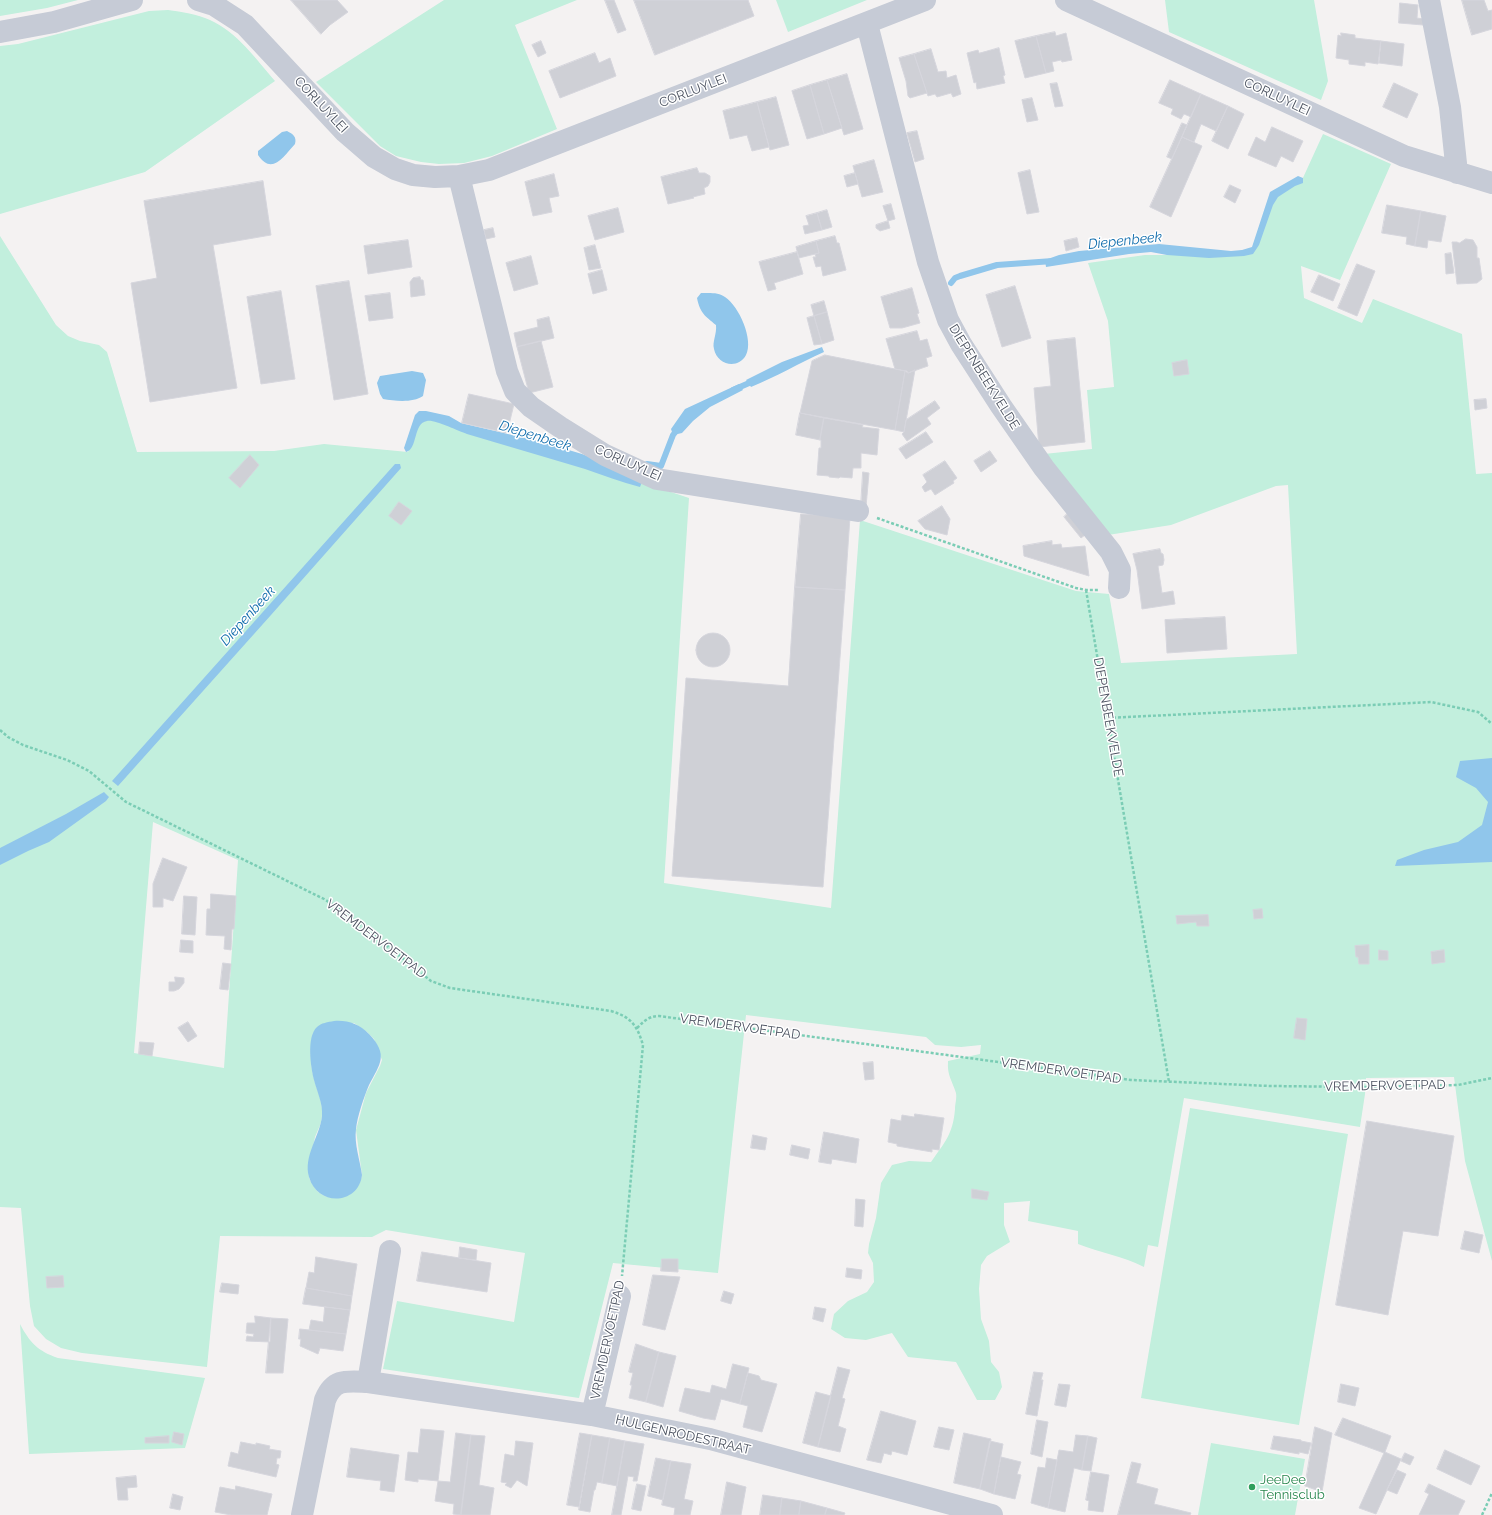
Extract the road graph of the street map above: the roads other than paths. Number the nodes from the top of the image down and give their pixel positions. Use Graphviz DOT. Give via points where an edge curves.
graph roads {
  1 [pos="132,0"];
  2 [pos="198,0"];
  3 [pos="925,0"];
  4 [pos="1066,0"];
  5 [pos="1429,0"];
  6 [pos="867,24"];
  7 [pos="0,32"];
  8 [pos="1457,173"];
  9 [pos="459,176"];
  10 [pos="1492,183"];
  11 [pos="858,511"];
  12 [pos="1119,588"];
  13 [pos="390,1252"];
  14 [pos="620,1296"];
  15 [pos="368,1382"];
  16 [pos="592,1415"];
  17 [pos="943,1509"];
  18 [pos="302,1515"];
  19 [pos="992,1515"];
  1 -- 7 [label="street" via="54,22"];
  2 -- 9 [label="street, CORLUYLEI" via="214,5 245,25 345,132 374,157 395,169 413,175"];
  3 -- 6 [label="street, CORLUYLEI"];
  4 -- 8 [label="street, CORLUYLEI" via="1404,156"];
  5 -- 8 [label="street" via="1450,107"];
  6 -- 9 [label="street, CORLUYLEI" via="489,170"];
  6 -- 12 [label="street, DIEPENBEEKVELDE" via="928,262 948,320 969,357 1040,462 1111,552 1120,570"];
  8 -- 10 [label="street, CORLUYLEI"];
  9 -- 11 [label="street, CORLUYLEI" via="507,371 515,391 531,407 605,455 657,479"];
  13 -- 15 [label="street"];
  14 -- 16 [label="street, VREMDERVOETPAD"];
  15 -- 16 [label="street, HULGENRODESTRAAT"];
  15 -- 18 [label="street, HULGENRODESTRAAT" via="337,1383 329,1390"];
  16 -- 17 [label="street, HULGENRODESTRAAT" via="710,1439"];
  17 -- 19 [label="street, HULGENRODESTRAAT"];
}
